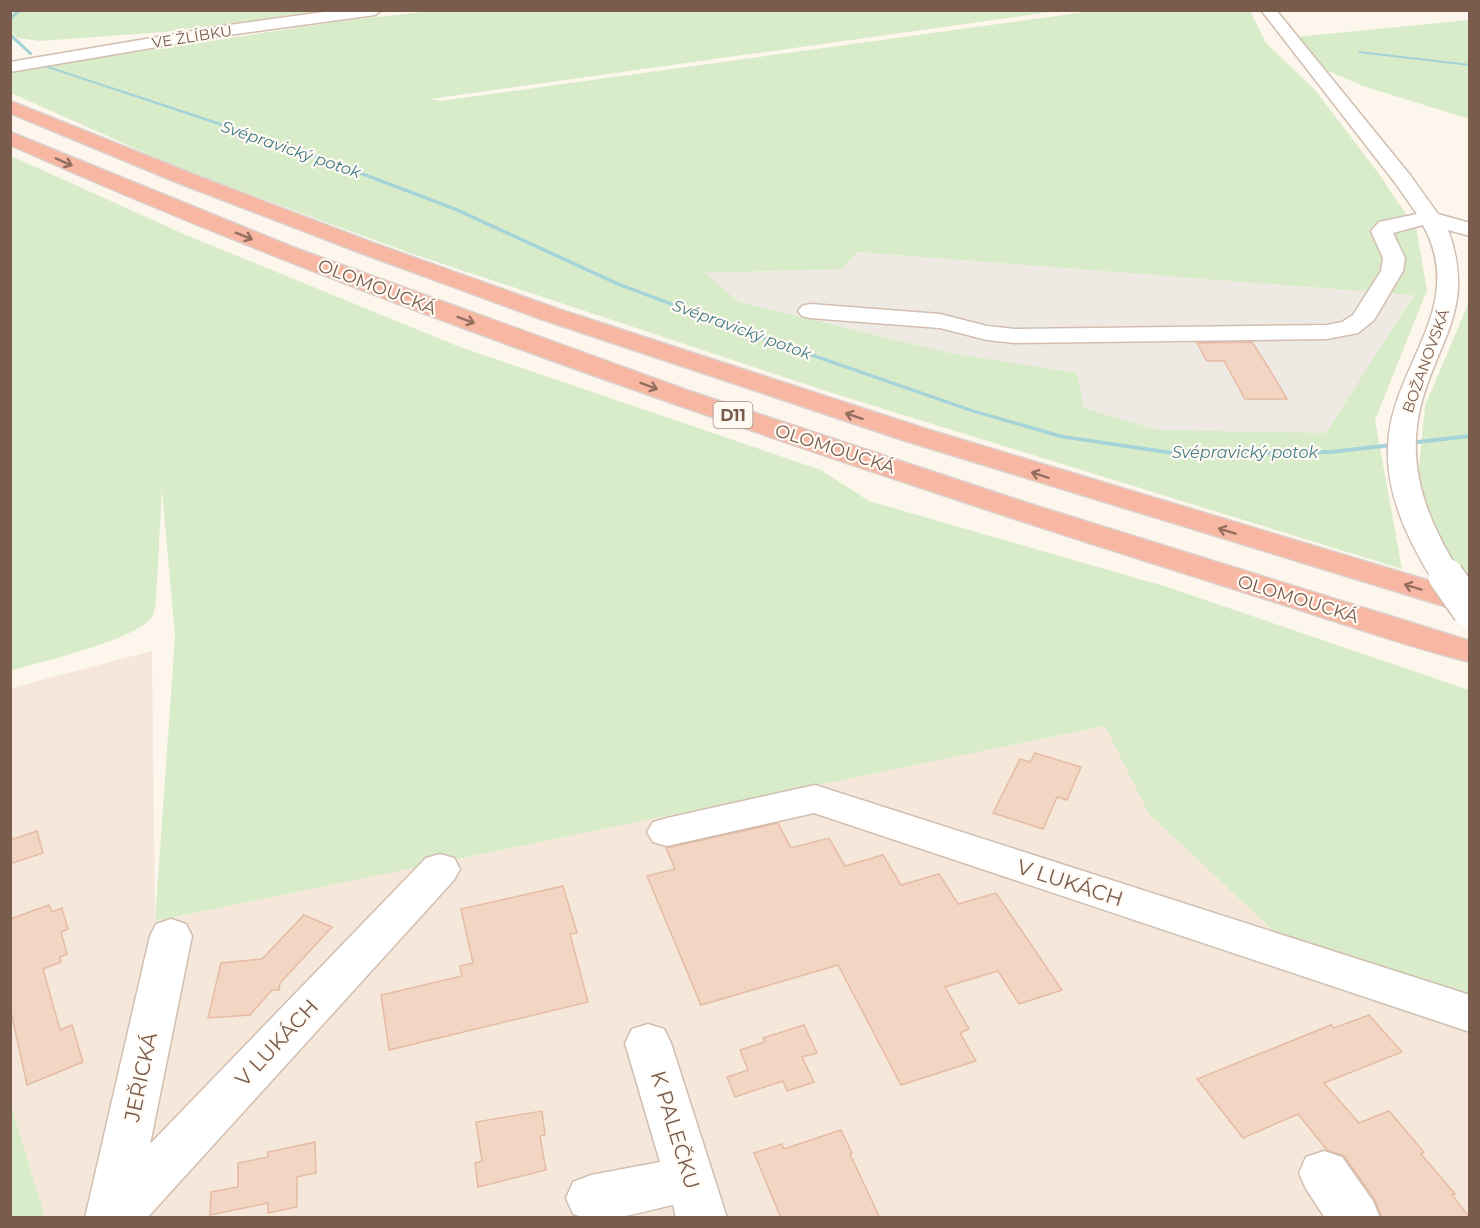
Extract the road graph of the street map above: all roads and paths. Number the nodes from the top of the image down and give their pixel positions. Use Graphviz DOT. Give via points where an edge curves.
graph roads {
  1 [pos="375,10"];
  2 [pos="1268,10"];
  3 [pos="10,67"];
  4 [pos="10,106"];
  5 [pos="10,138"];
  6 [pos="1428,218"];
  7 [pos="1470,231"];
  8 [pos="810,311"];
  9 [pos="1470,604"];
  10 [pos="1470,610"];
  11 [pos="1470,652"];
  12 [pos="667,832"];
  13 [pos="441,869"];
  14 [pos="171,936"];
  15 [pos="1470,1014"];
  16 [pos="648,1042"];
  17 [pos="1324,1173"];
  18 [pos="591,1198"];
  19 [pos="696,1198"];
  20 [pos="112,1218"];
  21 [pos="1355,1218"];
  1 -- 3 [label="street, VE ŽLÍBKU"];
  2 -- 6 [label="street, BOŽANOVSKÁ" via="1412,191"];
  9 -- 4 [label="highway, OLOMOUCKÁ / D11, one-way" via="1069,484 719,372 291,221"];
  5 -- 11 [label="highway, OLOMOUCKÁ / D11, one-way" via="105,180 419,304 688,400 1063,525"];
  6 -- 7 [label="street"];
  6 -- 8 [label="street" via="1394,224 1383,231 1394,258 1392,271 1362,320 1333,331 1014,336 940,321"];
  6 -- 10 [label="street, BOŽANOVSKÁ, bridge" via="1444,245 1450,265 1450,286 1445,315 1410,403 1401,445 1404,484 1416,522"];
  12 -- 15 [label="street, V LUKÁCH" via="814,799"];
  13 -- 20 [label="street, V LUKÁCH"];
  14 -- 20 [label="street, JEŘICKÁ"];
  16 -- 19 [label="street, K PALEČKU"];
  17 -- 21 [label="street"];
  18 -- 19 [label="street"];
}
